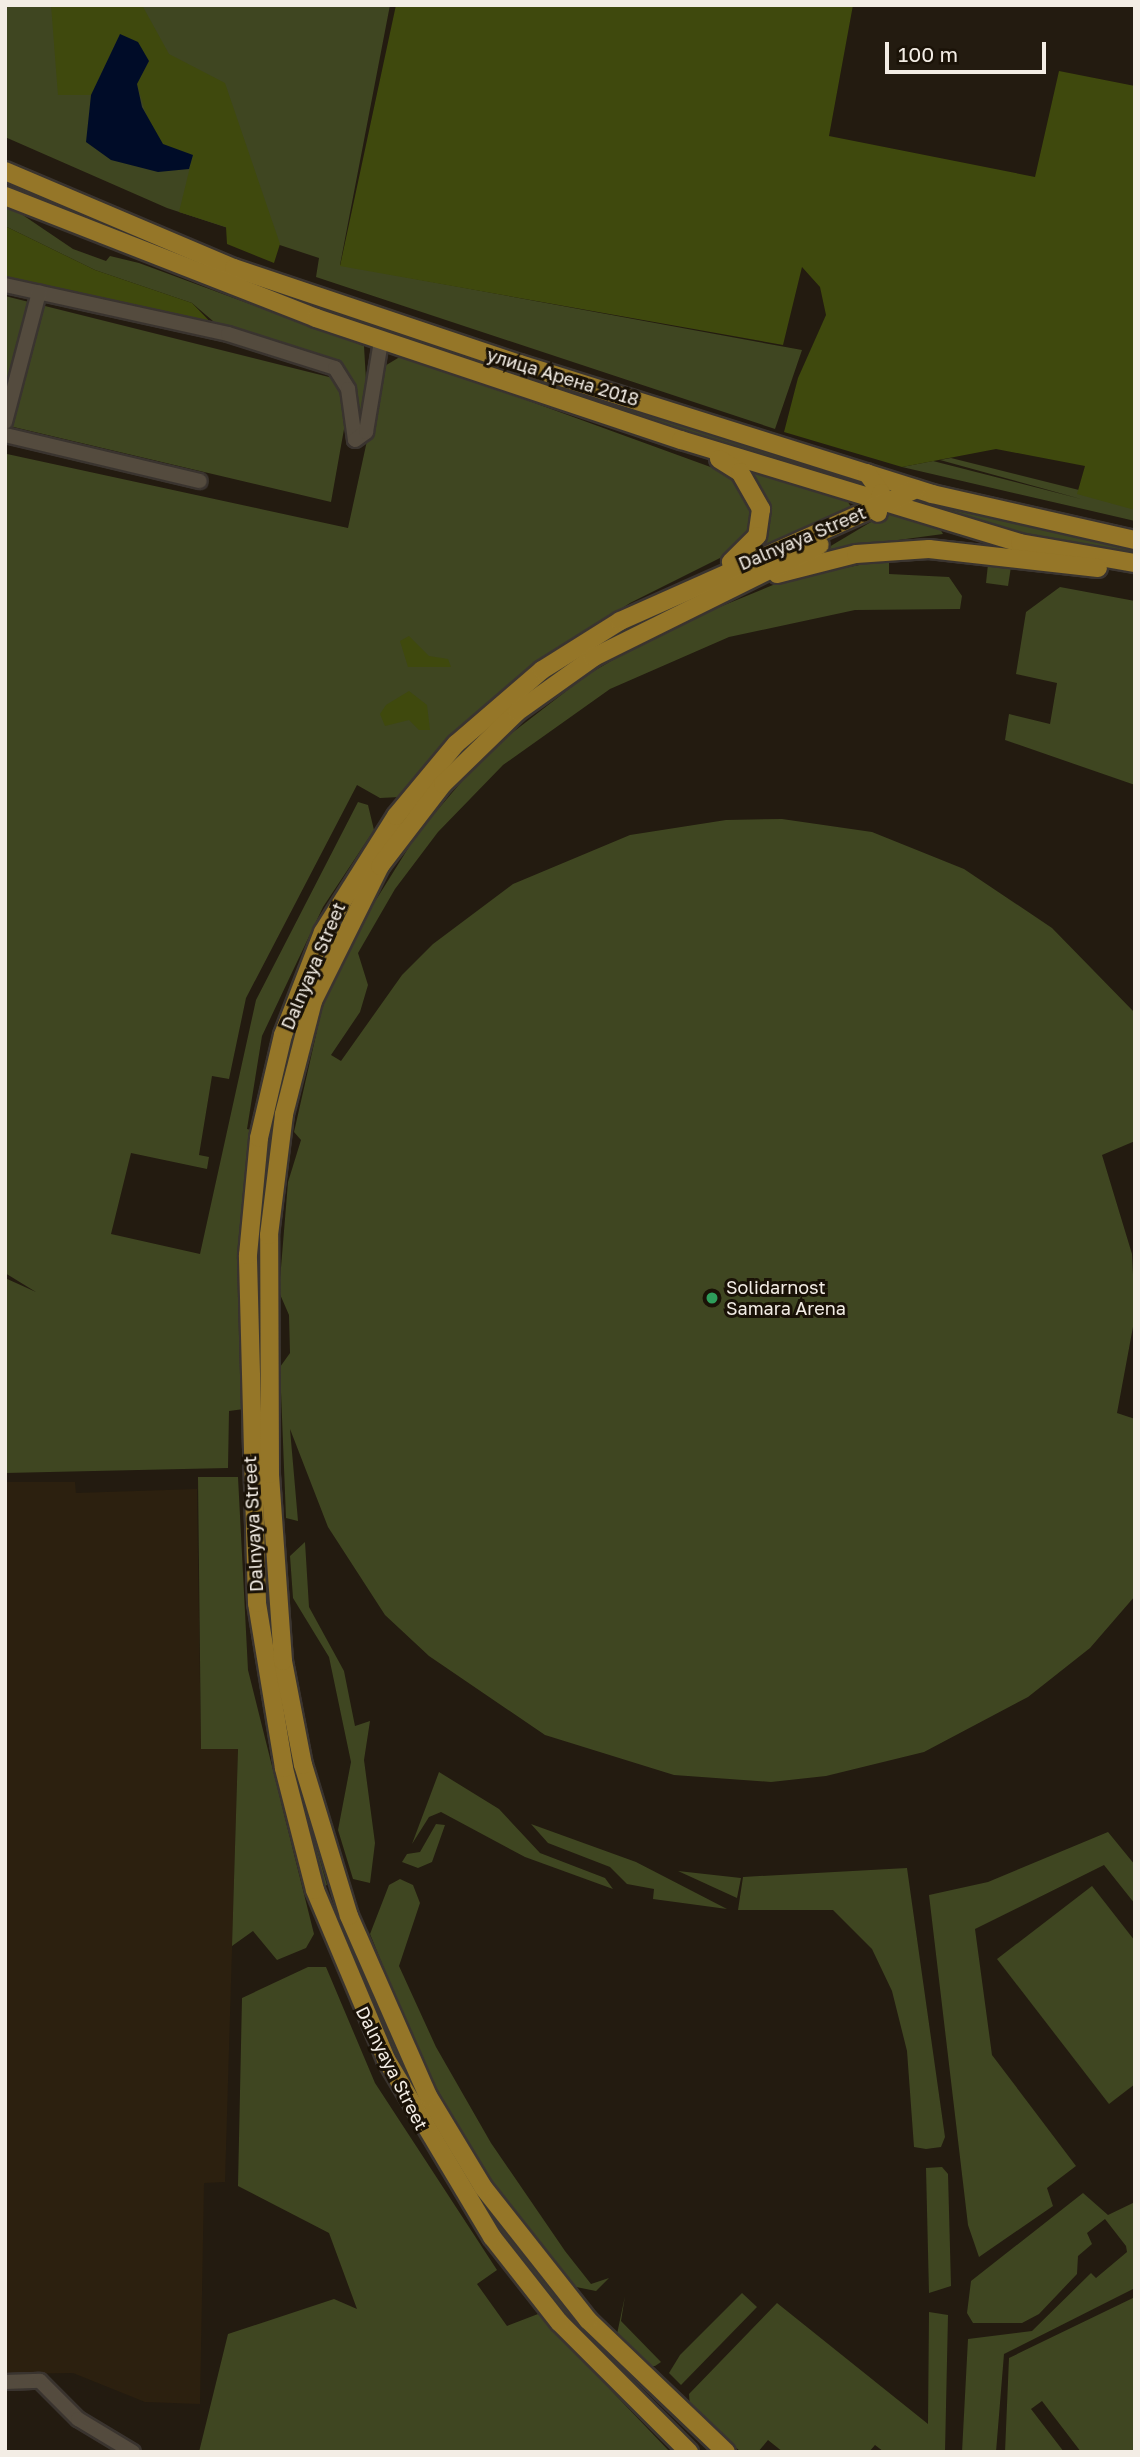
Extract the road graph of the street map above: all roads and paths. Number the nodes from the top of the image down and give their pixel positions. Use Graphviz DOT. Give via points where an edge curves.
graph roads {
  1 [pos="5,171"];
  2 [pos="5,195"];
  3 [pos="5,285"];
  4 [pos="39,292"];
  5 [pos="381,341"];
  6 [pos="5,422"];
  7 [pos="5,435"];
  8 [pos="681,440"];
  9 [pos="867,473"];
  10 [pos="200,481"];
  11 [pos="916,489"];
  12 [pos="881,503"];
  13 [pos="1135,540"];
  14 [pos="1135,563"];
  15 [pos="1135,573"];
  16 [pos="684,607"];
  17 [pos="620,621"];
  18 [pos="314,977"];
  19 [pos="247,1332"];
  20 [pos="268,1332"];
  21 [pos="253,1537"];
  22 [pos="272,1537"];
  23 [pos="303,1765"];
  24 [pos="284,1768"];
  25 [pos="349,1916"];
  26 [pos="327,1925"];
  27 [pos="588,2320"];
  28 [pos="572,2335"];
  29 [pos="5,2382"];
  30 [pos="133,2452"];
  31 [pos="688,2452"];
  32 [pos="726,2452"];
  1 -- 9 [label="main road, улица Арена 2018" via="234,268"];
  2 -- 5 [label="main road, улица Арена 2018"];
  3 -- 4 [label="street"];
  4 -- 5 [label="street" via="228,334 335,368 348,389 355,440 366,432"];
  4 -- 6 [label="street"];
  5 -- 8 [label="main road, улица Арена 2018"];
  7 -- 10 [label="street"];
  8 -- 12 [label="main road, улица Арена 2018"];
  8 -- 17 [label="main road" via="728,464 751,485 761,509 757,536 739,558 652,598"];
  9 -- 11 [label="main road, улица Арена 2018"];
  9 -- 12 [label="main road"];
  11 -- 12 [label="main road"];
  11 -- 13 [label="main road, улица Арена 2018"];
  12 -- 14 [label="main road, улица Арена 2018" via="1020,543"];
  12 -- 16 [label="main road, Dalnyaya Street" via="878,514 855,530"];
  12 -- 17 [label="main road, Dalnyaya Street"];
  15 -- 16 [label="main road" via="969,551 892,549 809,565"];
  16 -- 18 [label="main road, Dalnyaya Street" via="594,657 485,739 380,866"];
  17 -- 18 [label="main road, Dalnyaya Street" via="542,670 456,744 365,860"];
  18 -- 19 [label="main road, Dalnyaya Street" via="283,1035 259,1138"];
  18 -- 20 [label="main road, Dalnyaya Street" via="274,1175"];
  19 -- 20 [label="main road"];
  19 -- 21 [label="main road, Dalnyaya Street"];
  20 -- 22 [label="main road, Dalnyaya Street"];
  21 -- 22 [label="main road"];
  21 -- 24 [label="main road, Dalnyaya Street" via="257,1603"];
  22 -- 23 [label="main road, Dalnyaya Street" via="283,1661"];
  23 -- 24 [label="main road"];
  23 -- 25 [label="main road, Dalnyaya Street"];
  24 -- 26 [label="main road, Dalnyaya Street"];
  25 -- 26 [label="main road"];
  25 -- 27 [label="main road, Dalnyaya Street" via="416,2071 457,2144 516,2233"];
  26 -- 28 [label="main road, Dalnyaya Street" via="412,2109 492,2237"];
  27 -- 28 [label="main road"];
  27 -- 32 [label="main road, Dalnyaya Street"];
  28 -- 31 [label="main road, Dalnyaya Street"];
  29 -- 30 [label="street" via="40,2381 78,2418"];
}
